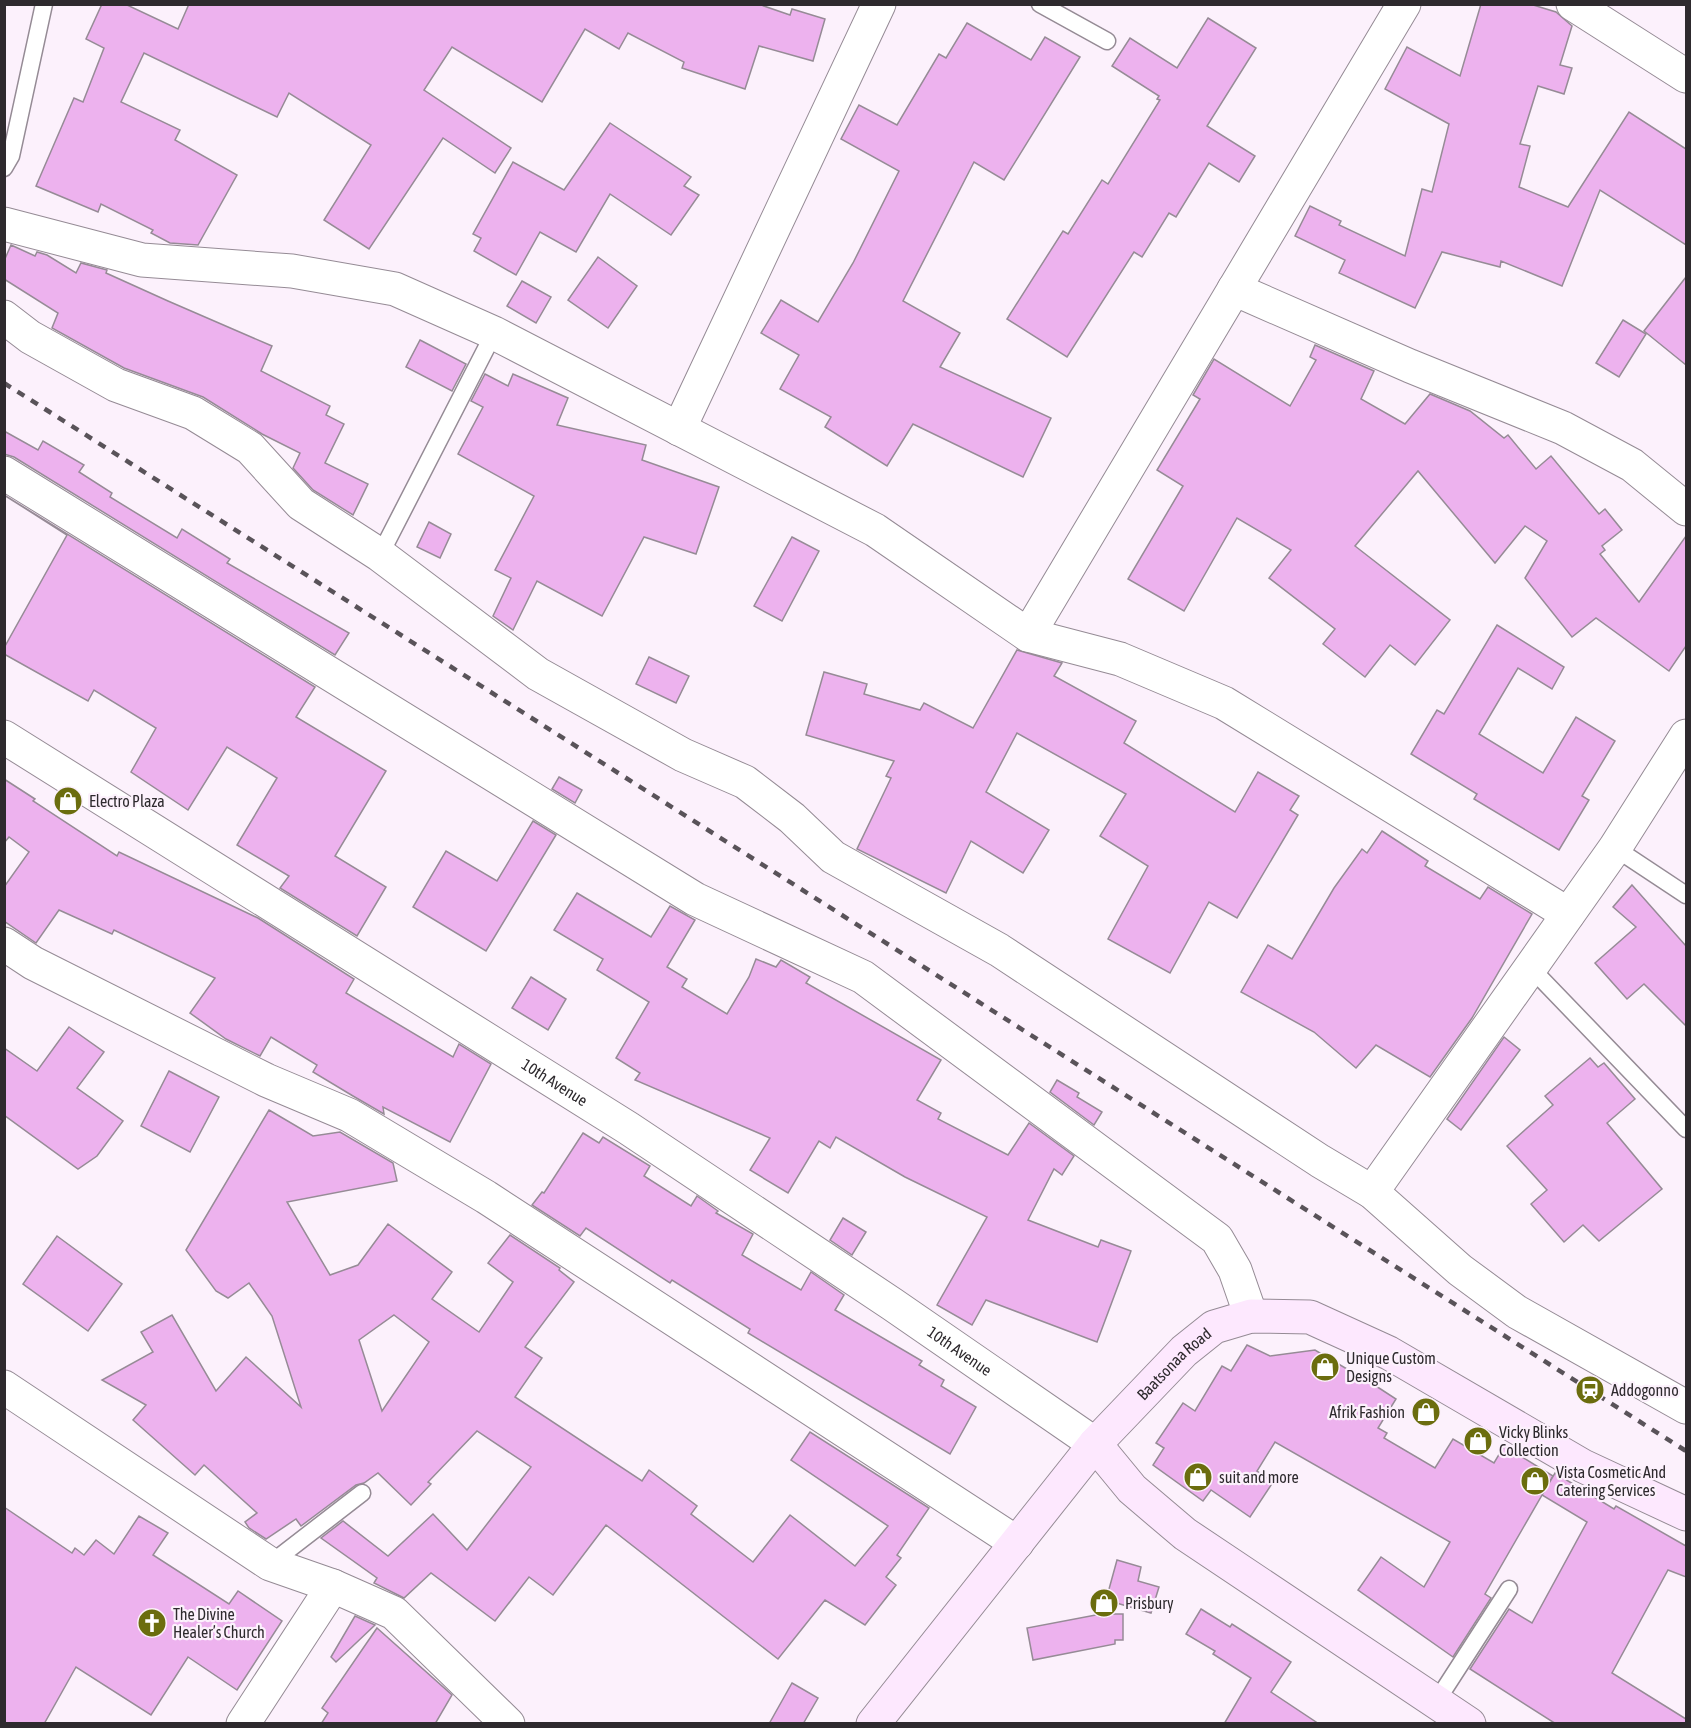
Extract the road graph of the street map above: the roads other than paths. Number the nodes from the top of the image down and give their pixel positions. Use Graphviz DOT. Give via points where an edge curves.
graph roads {
  1 [pos="44,4"];
  2 [pos="1040,4"];
  3 [pos="1404,4"];
  4 [pos="1573,4"];
  5 [pos="872,7"];
  6 [pos="1107,41"];
  7 [pos="1683,66"];
  8 [pos="4,168"];
  9 [pos="4,224"];
  10 [pos="1234,289"];
  11 [pos="4,317"];
  12 [pos="494,333"];
  13 [pos="679,429"];
  14 [pos="4,473"];
  15 [pos="1686,509"];
  16 [pos="380,555"];
  17 [pos="1028,635"];
  18 [pos="1686,736"];
  19 [pos="4,737"];
  20 [pos="1615,848"];
  21 [pos="1686,895"];
  22 [pos="1568,914"];
  23 [pos="4,944"];
  24 [pos="1530,967"];
  25 [pos="1686,1129"];
  26 [pos="1372,1192"];
  27 [pos="1251,1316"];
  28 [pos="4,1387"];
  29 [pos="1686,1407"];
  30 [pos="1095,1444"];
  31 [pos="362,1493"];
  32 [pos="1686,1514"];
  33 [pos="1017,1543"];
  34 [pos="270,1564"];
  35 [pos="333,1586"];
  36 [pos="1509,1589"];
  37 [pos="1436,1702"];
  38 [pos="243,1724"];
  39 [pos="508,1724"];
  40 [pos="873,1724"];
  41 [pos="1469,1724"];
  1 -- 8 [label="lane" via="11,156"];
  2 -- 6 [label="lane"];
  3 -- 10 [label="street"];
  4 -- 7 [label="street"];
  5 -- 13 [label="street"];
  9 -- 12 [label="street" via="142,260 292,271 395,289"];
  10 -- 15 [label="street" via="1563,428 1632,465"];
  10 -- 17 [label="street"];
  11 -- 16 [label="street" via="30,337 116,385 193,413 250,448 301,504"];
  12 -- 13 [label="street"];
  12 -- 16 [label="lane"];
  13 -- 17 [label="street" via="875,530"];
  14 -- 27 [label="street" via="695,899 863,977 1217,1239 1235,1270"];
  16 -- 26 [label="street" via="538,674 683,755 745,782 792,818 833,857 999,950"];
  17 -- 22 [label="street" via="1120,659 1224,703"];
  18 -- 20 [label="street"];
  19 -- 30 [label="street, 10th Avenue" via="628,1128"];
  20 -- 21 [label="lane"];
  20 -- 22 [label="street"];
  22 -- 24 [label="street"];
  23 -- 33 [label="street" via="33,963 266,1080 349,1114 486,1197"];
  24 -- 25 [label="lane"];
  24 -- 26 [label="street"];
  26 -- 29 [label="street" via="1460,1270 1517,1312"];
  27 -- 30 [label="street, Baatsonaa Road" via="1214,1327 1184,1351"];
  27 -- 32 [label="street, Baatsonaa Road" via="1310,1317 1389,1353 1582,1466"];
  28 -- 34 [label="street"];
  30 -- 33 [label="street, Baatsonaa Road"];
  30 -- 37 [label="street" via="1132,1489 1185,1534"];
  31 -- 34 [label="lane"];
  33 -- 40 [label="street, Baatsonaa Road"];
  34 -- 35 [label="street"];
  35 -- 38 [label="street"];
  35 -- 39 [label="street" via="393,1613"];
  36 -- 37 [label="lane"];
  37 -- 41 [label="street"];
}
